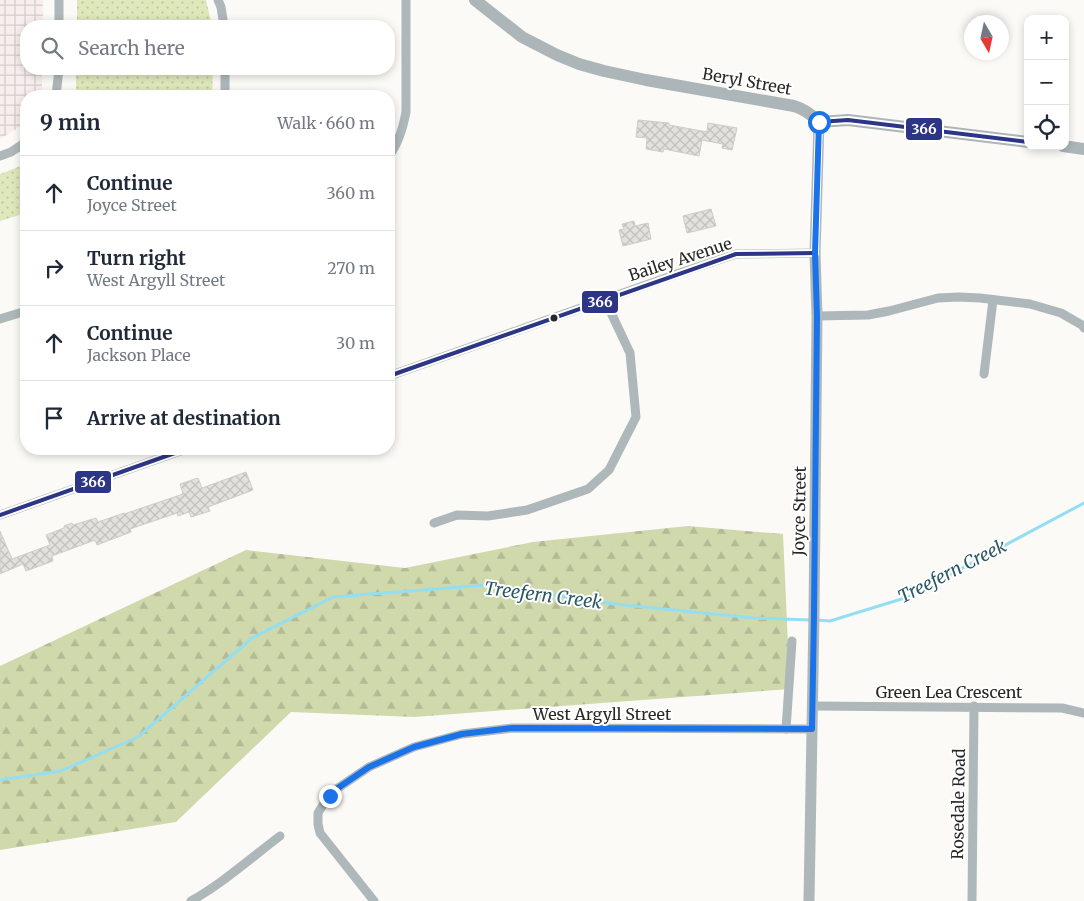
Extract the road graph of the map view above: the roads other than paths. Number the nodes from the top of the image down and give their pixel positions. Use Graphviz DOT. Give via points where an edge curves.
graph roads {
  1 [pos="59,0"];
  2 [pos="218,0"];
  3 [pos="406,0"];
  4 [pos="475,0"];
  5 [pos="59,20"];
  6 [pos="223,20"];
  7 [pos="58,75"];
  8 [pos="225,75"];
  9 [pos="57,90"];
  10 [pos="225,90"];
  11 [pos="819,122"];
  12 [pos="1024,142"];
  13 [pos="20,146"];
  14 [pos="395,147"];
  15 [pos="1069,147"];
  16 [pos="1084,149"];
  17 [pos="0,156"];
  18 [pos="815,253"];
  19 [pos="605,300"];
  20 [pos="993,300"];
  21 [pos="20,313"];
  22 [pos="817,316"];
  23 [pos="0,319"];
  24 [pos="1084,328"];
  25 [pos="395,374"];
  26 [pos="984,374"];
  27 [pos="169,455"];
  28 [pos="0,515"];
  29 [pos="434,523"];
  30 [pos="792,641"];
  31 [pos="813,706"];
  32 [pos="974,706"];
  33 [pos="1084,713"];
  34 [pos="786,729"];
  35 [pos="812,729"];
  36 [pos="280,836"];
  37 [pos="191,901"];
  38 [pos="374,901"];
  39 [pos="809,901"];
  40 [pos="972,901"];
  1 -- 5 [label="street"];
  2 -- 6 [label="street"];
  3 -- 14 [label="street" via="406,112"];
  4 -- 11 [label="main road, Beryl Street" via="522,37 579,64 646,80 803,108"];
  7 -- 9 [label="street"];
  8 -- 10 [label="street"];
  11 -- 12 [label="main road" via="848,120"];
  11 -- 18 [label="street, Joyce Street"];
  13 -- 17 [label="street"];
  15 -- 16 [label="main road"];
  18 -- 19 [label="street, Bailey Avenue" via="736,254"];
  18 -- 22 [label="street, Joyce Street"];
  19 -- 25 [label="street, Bailey Avenue"];
  19 -- 29 [label="street" via="630,353 636,416 609,470 588,489 527,510 488,516 457,515"];
  20 -- 22 [label="street" via="938,298 868,315"];
  20 -- 24 [label="street" via="1030,304 1061,313"];
  20 -- 26 [label="street"];
  21 -- 23 [label="street"];
  22 -- 31 [label="street, Joyce Street"];
  27 -- 28 [label="street"];
  30 -- 34 [label="street"];
  31 -- 32 [label="street, Green Lea Crescent"];
  31 -- 35 [label="street, Joyce Street"];
  32 -- 33 [label="street, Green Lea Crescent" via="1062,708"];
  32 -- 40 [label="street, Rosedale Road"];
  34 -- 35 [label="street, West Argyll Street"];
  34 -- 38 [label="street, West Argyll Street" via="513,728 462,734 414,747 369,767 335,790 318,813 320,833"];
  35 -- 39 [label="street, Joyce Street"];
  36 -- 37 [label="street"];
}
